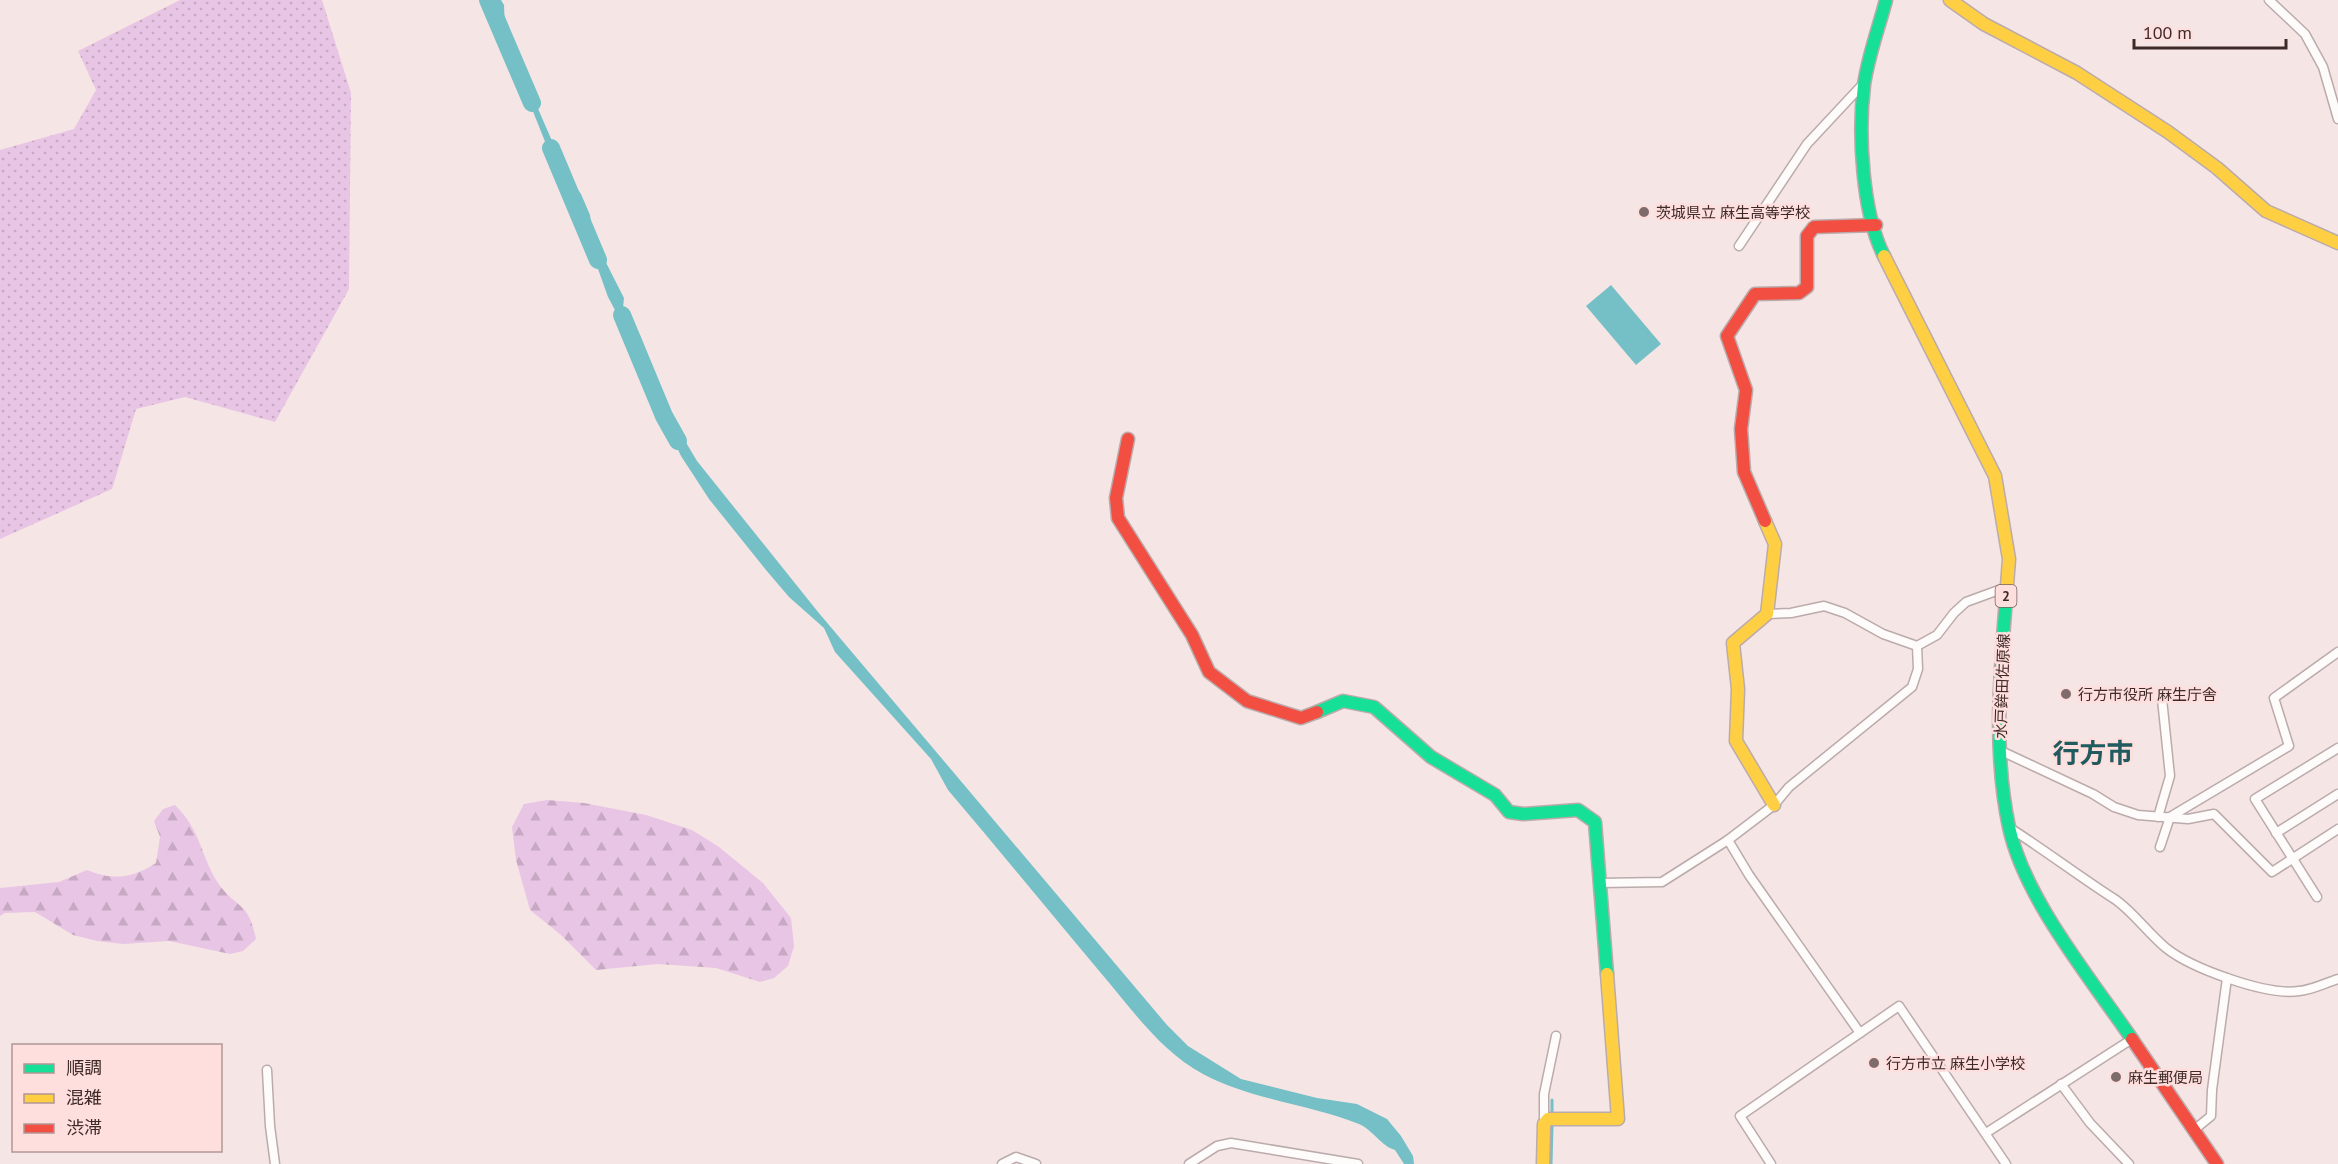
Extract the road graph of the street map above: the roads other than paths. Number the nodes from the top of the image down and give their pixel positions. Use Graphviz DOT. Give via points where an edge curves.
graph roads {
  1 [pos="1886,0"];
  2 [pos="1950,0"];
  3 [pos="2269,0"];
  4 [pos="1864,84"];
  5 [pos="2338,119"];
  6 [pos="1876,225"];
  7 [pos="2338,243"];
  8 [pos="1739,246"];
  9 [pos="1128,439"];
  10 [pos="2007,587"];
  11 [pos="1767,614"];
  12 [pos="1917,646"];
  13 [pos="2338,652"];
  14 [pos="2162,699"];
  15 [pos="2338,748"];
  16 [pos="2000,750"];
  17 [pos="2338,794"];
  18 [pos="1774,805"];
  19 [pos="2158,817"];
  20 [pos="2170,817"];
  21 [pos="2009,828"];
  22 [pos="2338,829"];
  23 [pos="2276,833"];
  24 [pos="1728,840"];
  25 [pos="2160,847"];
  26 [pos="2292,858"];
  27 [pos="1600,883"];
  28 [pos="2317,897"];
  29 [pos="2228,978"];
  30 [pos="2338,979"];
  31 [pos="1860,1033"];
  32 [pos="1556,1036"];
  33 [pos="2132,1039"];
  34 [pos="267,1070"];
  35 [pos="2061,1084"];
  36 [pos="1544,1124"];
  37 [pos="2194,1130"];
  38 [pos="1986,1133"];
  39 [pos="275,1164"];
  40 [pos="1002,1164"];
  41 [pos="1036,1164"];
  42 [pos="1189,1164"];
  43 [pos="1358,1164"];
  44 [pos="1543,1164"];
  45 [pos="1771,1164"];
  46 [pos="2006,1164"];
  47 [pos="2129,1164"];
  48 [pos="2217,1164"];
  1 -- 4 [label="street, 水戸鉾田佐原線 / 2"];
  2 -- 7 [label="street" via="1984,24 2077,73 2168,132 2266,211"];
  3 -- 5 [label="street" via="2305,34 2323,67"];
  4 -- 6 [label="street, 水戸鉾田佐原線 / 2" via="1862,161"];
  4 -- 8 [label="street" via="1807,144"];
  6 -- 10 [label="street, 水戸鉾田佐原線 / 2" via="1881,250 1995,476 2009,559"];
  6 -- 11 [label="street" via="1814,228 1807,236 1807,287 1799,293 1755,294 1727,336 1746,390 1741,429 1744,472 1775,543"];
  9 -- 27 [label="street" via="1116,498 1118,518 1192,635 1209,672 1247,701 1300,718 1343,701 1374,707 1431,757 1495,795 1509,812 1578,810 1595,822"];
  10 -- 12 [label="street" via="1966,602 1937,635"];
  10 -- 16 [label="street, 水戸鉾田佐原線 / 2" via="2000,669"];
  11 -- 12 [label="street" via="1824,606"];
  11 -- 18 [label="street" via="1733,643 1738,689 1735,727 1737,741"];
  12 -- 18 [label="street" via="1918,669 1912,687 1789,787"];
  13 -- 20 [label="street" via="2274,698 2289,746"];
  14 -- 19 [label="street" via="2170,776"];
  15 -- 23 [label="street" via="2255,799"];
  16 -- 19 [label="street" via="2114,807"];
  16 -- 21 [label="street, 水戸鉾田佐原線 / 2"];
  17 -- 23 [label="street"];
  18 -- 24 [label="street"];
  19 -- 20 [label="street"];
  20 -- 25 [label="street"];
  20 -- 26 [label="street" via="2188,819 2214,814 2272,872"];
  21 -- 29 [label="street" via="2082,874 2166,948"];
  21 -- 33 [label="street, 水戸鉾田佐原線 / 2" via="2025,872 2051,920"];
  22 -- 26 [label="street"];
  23 -- 26 [label="street"];
  24 -- 27 [label="street" via="1662,882"];
  24 -- 31 [label="street"];
  26 -- 28 [label="street"];
  27 -- 36 [label="street" via="1618,1119 1555,1117"];
  29 -- 30 [label="street" via="2282,992 2300,992"];
  29 -- 37 [label="street" via="2211,1116"];
  31 -- 38 [label="street" via="1899,1006"];
  31 -- 45 [label="street" via="1740,1116"];
  32 -- 36 [label="street" via="1544,1094"];
  33 -- 35 [label="street"];
  33 -- 37 [label="street, 水戸鉾田佐原線 / 2"];
  34 -- 39 [label="street"];
  35 -- 38 [label="street"];
  35 -- 47 [label="street" via="2090,1123"];
  36 -- 44 [label="street"];
  37 -- 48 [label="street, 水戸鉾田佐原線 / 2"];
  38 -- 46 [label="street"];
  40 -- 41 [label="street" via="1016,1157"];
  42 -- 43 [label="street" via="1217,1146 1231,1143"];
}
